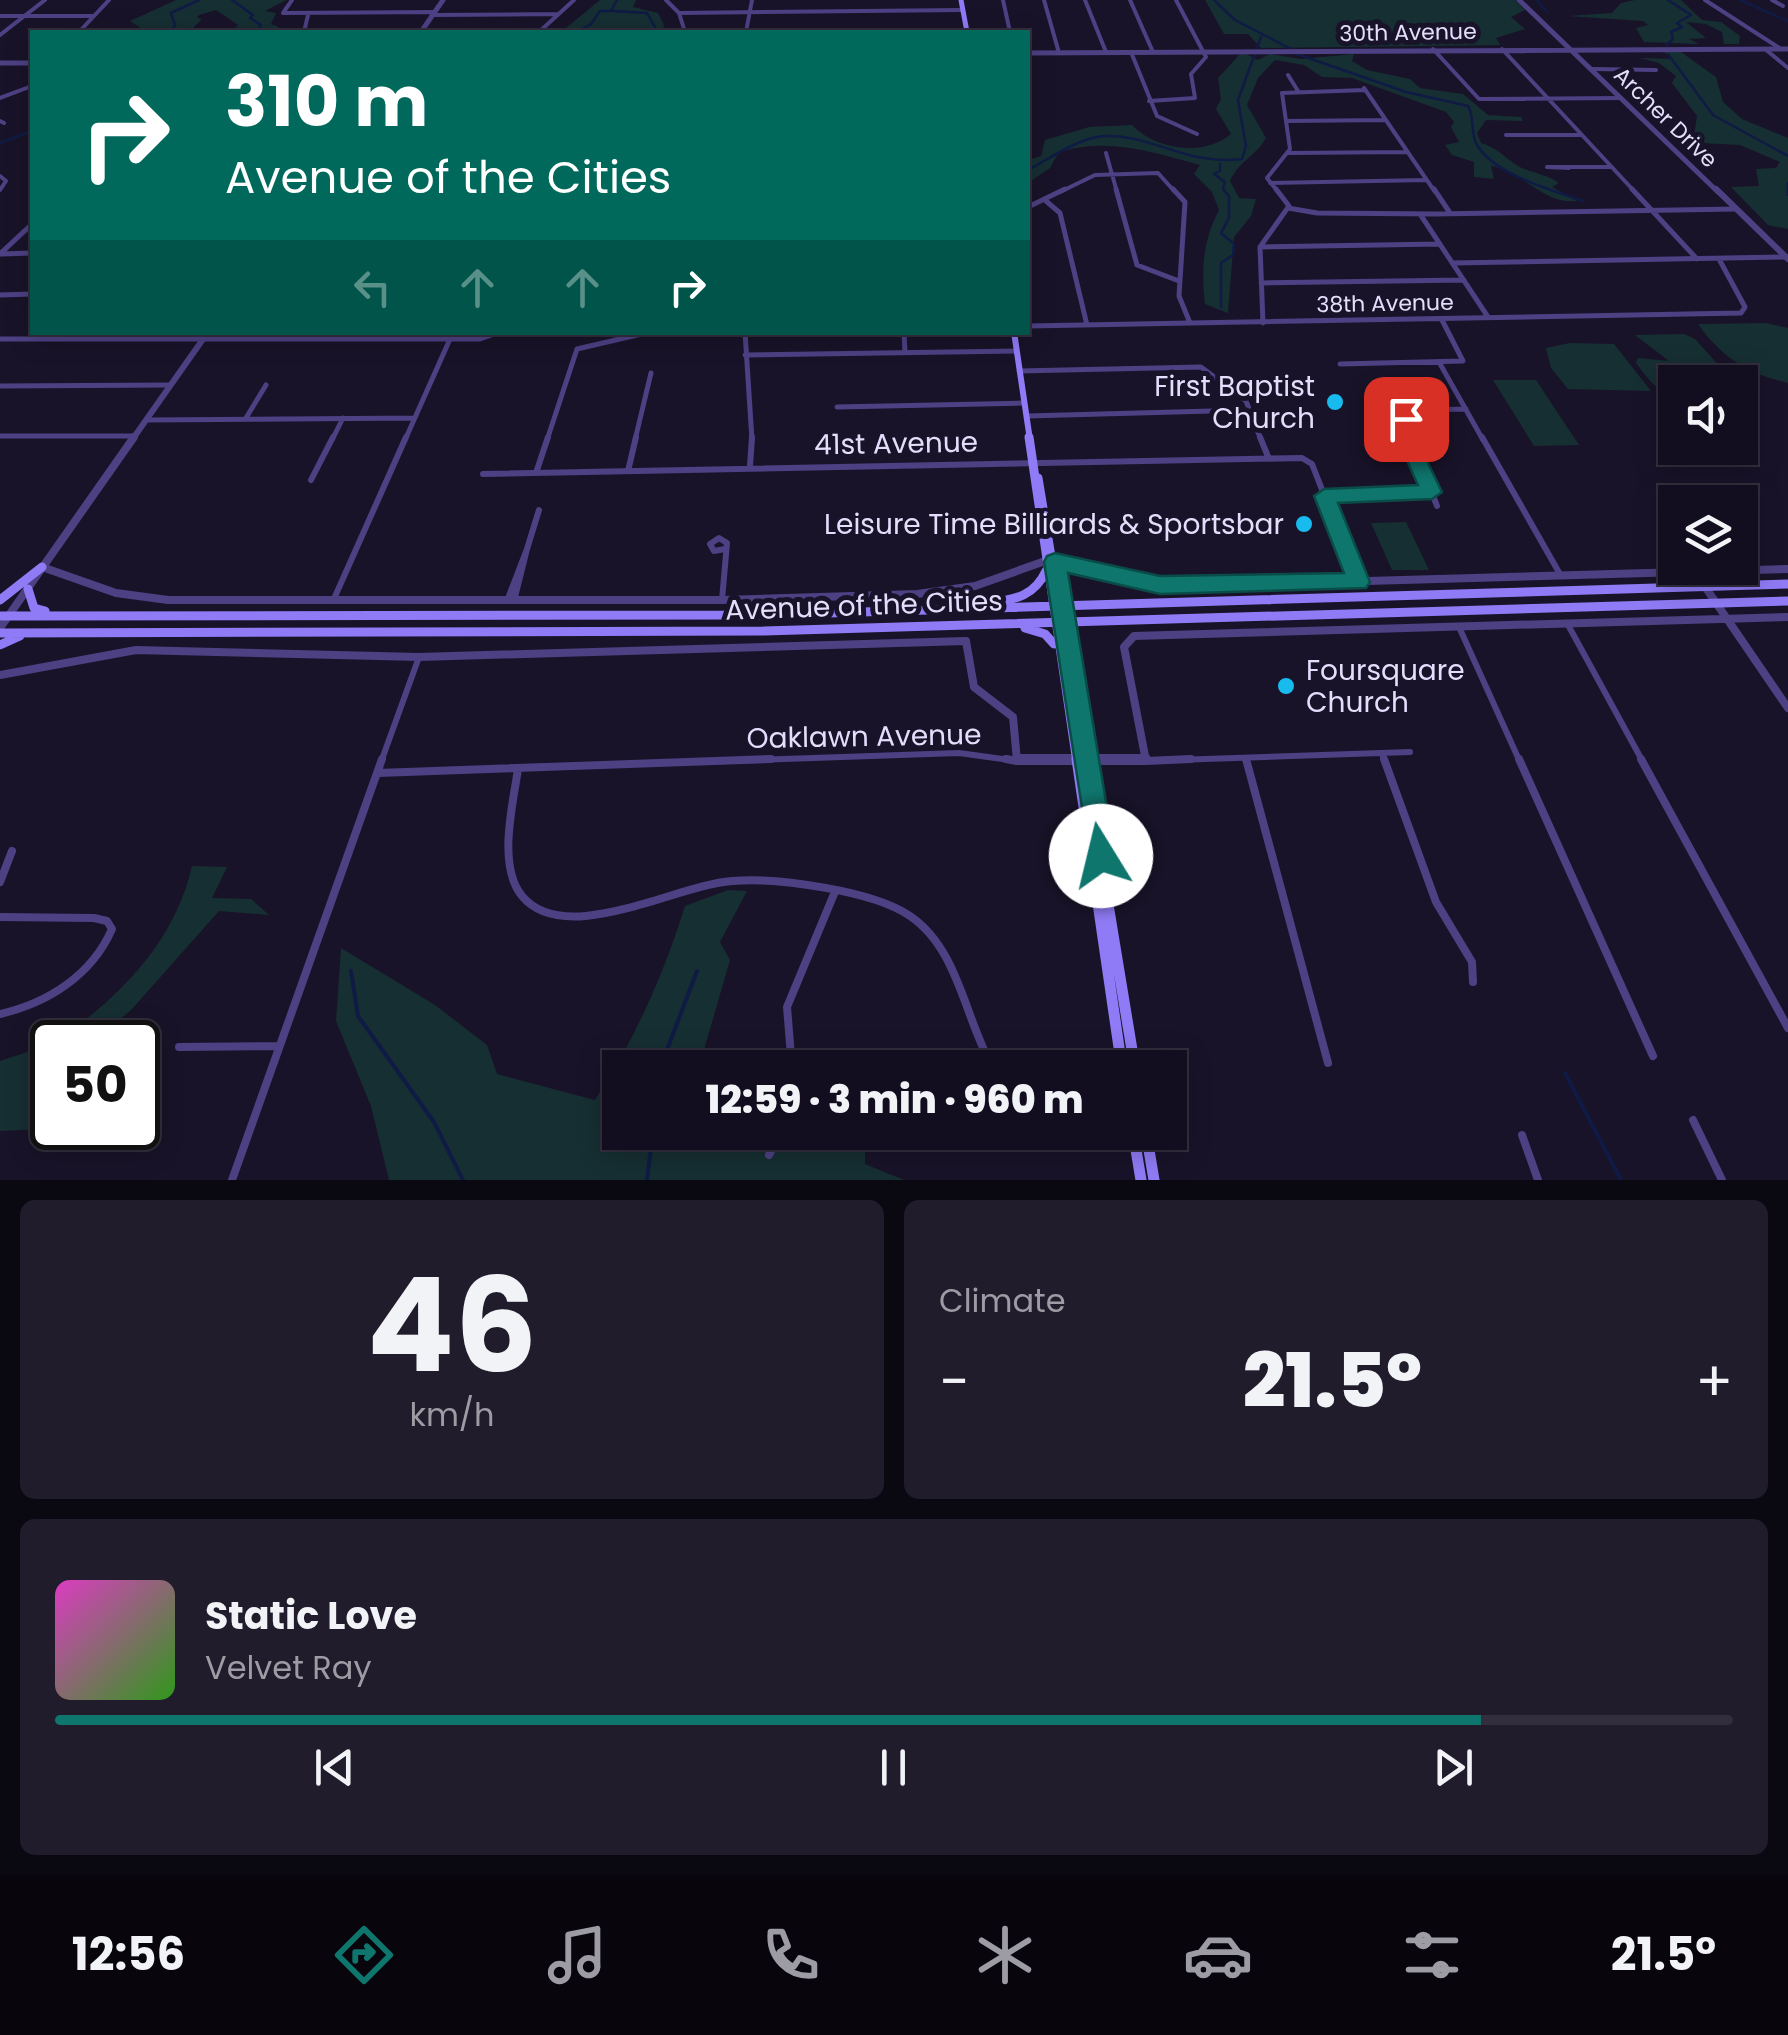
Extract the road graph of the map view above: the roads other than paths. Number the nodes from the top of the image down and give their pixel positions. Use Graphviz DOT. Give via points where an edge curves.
graph roads {
  1 [pos="46,0"];
  2 [pos="109,0"];
  3 [pos="292,0"];
  4 [pos="442,0"];
  5 [pos="574,0"];
  6 [pos="666,0"];
  7 [pos="752,0"];
  8 [pos="836,0"];
  9 [pos="880,0"];
  10 [pos="962,0"];
  11 [pos="1003,0"];
  12 [pos="1044,0"];
  13 [pos="1086,0"];
  14 [pos="1130,0"];
  15 [pos="1176,0"];
  16 [pos="1519,0"];
  17 [pos="1706,0"];
  18 [pos="1772,0"];
  19 [pos="1783,6"];
  20 [pos="881,10"];
  21 [pos="963,10"];
  22 [pos="836,11"];
  23 [pos="750,12"];
  24 [pos="434,13"];
  25 [pos="679,13"];
  26 [pos="309,14"];
  27 [pos="558,14"];
  28 [pos="0,16"];
  29 [pos="24,16"];
  30 [pos="94,16"];
  31 [pos="81,30"];
  32 [pos="305,30"];
  33 [pos="422,30"];
  34 [pos="541,30"];
  35 [pos="684,30"];
  36 [pos="746,30"];
  37 [pos="966,30"];
  38 [pos="1010,30"];
  39 [pos="0,35"];
  40 [pos="1501,48"];
  41 [pos="1570,48"];
  42 [pos="1766,49"];
  43 [pos="1785,49"];
  44 [pos="1433,50"];
  45 [pos="1202,51"];
  46 [pos="1106,52"];
  47 [pos="1131,52"];
  48 [pos="1153,52"];
  49 [pos="1030,53"];
  50 [pos="1059,53"];
  51 [pos="30,63"];
  52 [pos="0,64"];
  53 [pos="1788,68"];
  54 [pos="1592,69"];
  55 [pos="1656,70"];
  56 [pos="1288,76"];
  57 [pos="30,87"];
  58 [pos="1298,91"];
  59 [pos="0,98"];
  60 [pos="1621,98"];
  61 [pos="1548,99"];
  62 [pos="1149,101"];
  63 [pos="1385,120"];
  64 [pos="1286,121"];
  65 [pos="1196,134"];
  66 [pos="1581,135"];
  67 [pos="1527,136"];
  68 [pos="1408,152"];
  69 [pos="1106,153"];
  70 [pos="1289,153"];
  71 [pos="1611,167"];
  72 [pos="1569,168"];
  73 [pos="1110,172"];
  74 [pos="0,176"];
  75 [pos="1426,180"];
  76 [pos="1268,183"];
  77 [pos="0,190"];
  78 [pos="1046,201"];
  79 [pos="1030,205"];
  80 [pos="1288,208"];
  81 [pos="1736,209"];
  82 [pos="1651,210"];
  83 [pos="1419,212"];
  84 [pos="1450,214"];
  85 [pos="30,226"];
  86 [pos="1440,244"];
  87 [pos="1260,246"];
  88 [pos="0,254"];
  89 [pos="30,254"];
  90 [pos="1787,258"];
  91 [pos="1697,259"];
  92 [pos="1719,259"];
  93 [pos="1452,263"];
  94 [pos="1464,280"];
  95 [pos="1179,281"];
  96 [pos="1261,283"];
  97 [pos="0,294"];
  98 [pos="30,294"];
  99 [pos="1488,317"];
  100 [pos="1442,320"];
  101 [pos="1190,322"];
  102 [pos="1263,323"];
  103 [pos="1088,325"];
  104 [pos="1030,326"];
  105 [pos="206,335"];
  106 [pos="488,335"];
  107 [pos="633,335"];
  108 [pos="745,335"];
  109 [pos="904,335"];
  110 [pos="1014,335"];
  111 [pos="283,336"];
  112 [pos="0,339"];
  113 [pos="450,339"];
  114 [pos="1017,351"];
  115 [pos="905,353"];
  116 [pos="745,355"];
  117 [pos="1439,362"];
  118 [pos="1340,364"];
  119 [pos="1020,371"];
  120 [pos="651,373"];
  121 [pos="170,385"];
  122 [pos="266,385"];
  123 [pos="0,386"];
  124 [pos="1024,403"];
  125 [pos="837,407"];
  126 [pos="1466,409"];
  127 [pos="1249,410"];
  128 [pos="1027,416"];
  129 [pos="343,418"];
  130 [pos="415,418"];
  131 [pos="246,419"];
  132 [pos="1406,419"];
  133 [pos="146,420"];
  134 [pos="0,436"];
  135 [pos="134,436"];
  136 [pos="1269,459"];
  137 [pos="750,466"];
  138 [pos="1035,468"];
  139 [pos="628,470"];
  140 [pos="536,473"];
  141 [pos="483,474"];
  142 [pos="311,480"];
  143 [pos="1432,492"];
  144 [pos="1324,496"];
  145 [pos="1437,506"];
  146 [pos="539,510"];
  147 [pos="725,549"];
  148 [pos="1049,564"];
  149 [pos="42,568"];
  150 [pos="1788,569"];
  151 [pos="1758,570"];
  152 [pos="1658,573"];
  153 [pos="1561,576"];
  154 [pos="1058,582"];
  155 [pos="1358,582"];
  156 [pos="1788,584"];
  157 [pos="1705,587"];
  158 [pos="28,588"];
  159 [pos="0,600"];
  160 [pos="333,600"];
  161 [pos="722,600"];
  162 [pos="511,601"];
  163 [pos="1788,601"];
  164 [pos="1199,602"];
  165 [pos="1716,603"];
  166 [pos="1056,606"];
  167 [pos="864,612"];
  168 [pos="4,616"];
  169 [pos="188,616"];
  170 [pos="1788,617"];
  171 [pos="1727,618"];
  172 [pos="1106,621"];
  173 [pos="1058,623"];
  174 [pos="1566,623"];
  175 [pos="1458,626"];
  176 [pos="922,627"];
  177 [pos="0,630"];
  178 [pos="38,633"];
  179 [pos="0,645"];
  180 [pos="1058,652"];
  181 [pos="419,657"];
  182 [pos="1071,668"];
  183 [pos="0,674"];
  184 [pos="1788,708"];
  185 [pos="1410,752"];
  186 [pos="1382,754"];
  187 [pos="1246,758"];
  188 [pos="1017,761"];
  189 [pos="1146,761"];
  190 [pos="1080,763"];
  191 [pos="518,769"];
  192 [pos="378,773"];
  193 [pos="12,851"];
  194 [pos="0,882"];
  195 [pos="834,894"];
  196 [pos="0,917"];
  197 [pos="1473,982"];
  198 [pos="0,1014"];
  199 [pos="1788,1028"];
  200 [pos="179,1046"];
  201 [pos="278,1046"];
  202 [pos="790,1050"];
  203 [pos="985,1050"];
  204 [pos="1120,1050"];
  205 [pos="1132,1050"];
  206 [pos="1653,1056"];
  207 [pos="1328,1063"];
  208 [pos="1693,1120"];
  209 [pos="1522,1135"];
  210 [pos="771,1150"];
  211 [pos="1136,1150"];
  212 [pos="1149,1150"];
  213 [pos="768,1155"];
  214 [pos="232,1180"];
  215 [pos="1140,1180"];
  216 [pos="1154,1180"];
  217 [pos="1538,1180"];
  218 [pos="1722,1180"];
  1 -- 29 [label="street"];
  2 -- 30 [label="street"];
  3 -- 26 [label="street" via="283,13"];
  4 -- 24 [label="street"];
  5 -- 27 [label="street"];
  6 -- 25 [label="street"];
  7 -- 23 [label="street"];
  8 -- 22 [label="street"];
  9 -- 20 [label="street"];
  10 -- 21 [label="main road"];
  11 -- 38 [label="street"];
  12 -- 50 [label="street"];
  13 -- 46 [label="street"];
  14 -- 48 [label="street"];
  15 -- 45 [label="street"];
  16 -- 41 [label="street, Archer Drive"];
  17 -- 43 [label="street"];
  18 -- 19 [label="street"];
  20 -- 21 [label="street"];
  20 -- 22 [label="street"];
  21 -- 37 [label="main road"];
  22 -- 23 [label="street"];
  23 -- 25 [label="street"];
  23 -- 36 [label="street"];
  24 -- 26 [label="street"];
  24 -- 27 [label="street"];
  24 -- 33 [label="street"];
  25 -- 35 [label="street"];
  26 -- 32 [label="street"];
  27 -- 34 [label="street"];
  28 -- 29 [label="street"];
  29 -- 30 [label="street"];
  29 -- 39 [label="street"];
  30 -- 31 [label="street"];
  40 -- 41 [label="street, 30th Avenue"];
  40 -- 44 [label="street, 30th Avenue"];
  40 -- 61 [label="street"];
  41 -- 42 [label="street, 30th Avenue"];
  41 -- 54 [label="street, Archer Drive"];
  42 -- 43 [label="street, 30th Avenue"];
  42 -- 53 [label="street"];
  44 -- 45 [label="street, 30th Avenue"];
  44 -- 61 [label="street" via="1477,98"];
  45 -- 48 [label="street, 30th Avenue"];
  45 -- 62 [label="street" via="1204,62 1191,74 1195,99"];
  46 -- 47 [label="street, 30th Avenue"];
  46 -- 50 [label="street, 30th Avenue"];
  47 -- 48 [label="street, 30th Avenue"];
  47 -- 62 [label="street"];
  49 -- 50 [label="street, 30th Avenue"];
  51 -- 52 [label="street"];
  54 -- 55 [label="street"];
  54 -- 60 [label="street, Archer Drive"];
  56 -- 58 [label="street"];
  57 -- 59 [label="street"];
  58 -- 63 [label="street" via="1364,89"];
  58 -- 64 [label="street" via="1283,91"];
  60 -- 61 [label="street"];
  60 -- 81 [label="street, Archer Drive"];
  61 -- 66 [label="street"];
  62 -- 65 [label="street" via="1160,124"];
  63 -- 64 [label="street"];
  63 -- 68 [label="street"];
  64 -- 70 [label="street"];
  66 -- 67 [label="street"];
  66 -- 71 [label="street"];
  68 -- 70 [label="street"];
  68 -- 75 [label="street"];
  69 -- 73 [label="street"];
  70 -- 76 [label="street" via="1267,174"];
  71 -- 72 [label="street"];
  71 -- 82 [label="street"];
  73 -- 78 [label="street" via="1078,181"];
  73 -- 95 [label="street" via="1137,264"];
  73 -- 95 [label="street" via="1156,172 1184,199"];
  74 -- 77 [label="street" via="6,181"];
  75 -- 76 [label="street"];
  75 -- 84 [label="street"];
  76 -- 80 [label="street"];
  78 -- 79 [label="street"];
  78 -- 103 [label="street" via="1062,217"];
  80 -- 83 [label="street"];
  80 -- 87 [label="street"];
  81 -- 82 [label="street"];
  81 -- 90 [label="street, Archer Drive"];
  82 -- 84 [label="street"];
  82 -- 91 [label="street"];
  83 -- 84 [label="street"];
  83 -- 86 [label="street"];
  85 -- 88 [label="street"];
  86 -- 87 [label="street"];
  86 -- 93 [label="street"];
  87 -- 96 [label="street"];
  88 -- 89 [label="street"];
  90 -- 92 [label="street"];
  91 -- 92 [label="street"];
  91 -- 93 [label="street"];
  92 -- 99 [label="street, 38th Avenue" via="1744,311"];
  93 -- 94 [label="street"];
  94 -- 96 [label="street"];
  94 -- 99 [label="street"];
  95 -- 101 [label="street"];
  96 -- 102 [label="street"];
  97 -- 98 [label="street"];
  99 -- 100 [label="street, 38th Avenue"];
  100 -- 102 [label="street, 38th Avenue"];
  100 -- 117 [label="street" via="1464,360"];
  101 -- 102 [label="street, 38th Avenue"];
  101 -- 103 [label="street, 38th Avenue"];
  103 -- 104 [label="street, 38th Avenue"];
  105 -- 111 [label="street"];
  105 -- 112 [label="street"];
  105 -- 121 [label="street"];
  106 -- 113 [label="street"];
  107 -- 140 [label="street" via="577,350"];
  108 -- 116 [label="street"];
  109 -- 115 [label="street"];
  110 -- 114 [label="main road"];
  111 -- 113 [label="street"];
  113 -- 130 [label="street"];
  114 -- 115 [label="street"];
  114 -- 119 [label="main road"];
  115 -- 116 [label="street"];
  116 -- 137 [label="street" via="753,415"];
  117 -- 118 [label="street"];
  117 -- 126 [label="street"];
  119 -- 124 [label="main road"];
  119 -- 127 [label="street" via="1198,367 1244,398"];
  120 -- 139 [label="street"];
  121 -- 123 [label="street"];
  121 -- 133 [label="street"];
  122 -- 131 [label="street"];
  124 -- 125 [label="street"];
  124 -- 128 [label="main road"];
  126 -- 132 [label="street" via="1420,410"];
  126 -- 153 [label="street"];
  127 -- 128 [label="street"];
  127 -- 136 [label="street"];
  128 -- 138 [label="main road"];
  129 -- 130 [label="street"];
  129 -- 131 [label="street"];
  129 -- 142 [label="street"];
  130 -- 160 [label="street"];
  131 -- 133 [label="street"];
  132 -- 143 [label="street" via="1406,436"];
  133 -- 135 [label="street"];
  134 -- 135 [label="street"];
  135 -- 149 [label="street"];
  136 -- 138 [label="street, 41st Avenue"];
  136 -- 144 [label="street, 41st Avenue" via="1308,461"];
  137 -- 138 [label="street, 41st Avenue"];
  137 -- 139 [label="street, 41st Avenue"];
  138 -- 148 [label="main road"];
  139 -- 140 [label="street, 41st Avenue"];
  140 -- 141 [label="street, 41st Avenue"];
  143 -- 144 [label="street"];
  143 -- 145 [label="street"];
  144 -- 155 [label="street"];
  146 -- 162 [label="street"];
  147 -- 161 [label="street"];
  148 -- 154 [label="main road"];
  148 -- 155 [label="street, Avenue of the Cities" via="1160,585"];
  148 -- 161 [label="street, Avenue of the Cities" via="947,592"];
  148 -- 166 [label="main road"];
  148 -- 167 [label="main road" via="1040,586 1018,599"];
  149 -- 158 [label="street"];
  149 -- 159 [label="main road"];
  149 -- 160 [label="street, Avenue of the Cities" via="140,598"];
  150 -- 151 [label="street, Avenue of the Cities"];
  152 -- 153 [label="street, Avenue of the Cities"];
  153 -- 155 [label="street, Avenue of the Cities"];
  154 -- 164 [label="main road" via="1067,596 1084,601"];
  154 -- 166 [label="main road"];
  156 -- 157 [label="main road, Avenue of the Cities"];
  157 -- 164 [label="main road, Avenue of the Cities"];
  157 -- 165 [label="street"];
  158 -- 168 [label="street"];
  158 -- 169 [label="main road" via="40,611"];
  160 -- 162 [label="street, Avenue of the Cities"];
  161 -- 162 [label="street, Avenue of the Cities"];
  163 -- 165 [label="main road, Avenue of the Cities"];
  164 -- 166 [label="main road, Avenue of the Cities"];
  165 -- 171 [label="street"];
  165 -- 172 [label="main road, Avenue of the Cities"];
  166 -- 167 [label="main road, Avenue of the Cities"];
  166 -- 173 [label="main road"];
  167 -- 169 [label="main road, Avenue of the Cities"];
  168 -- 169 [label="main road, Avenue of the Cities"];
  168 -- 177 [label="street"];
  170 -- 171 [label="street"];
  171 -- 174 [label="street"];
  171 -- 184 [label="street"];
  172 -- 173 [label="main road, Avenue of the Cities"];
  172 -- 182 [label="main road" via="1072,634"];
  173 -- 176 [label="main road, Avenue of the Cities"];
  173 -- 180 [label="main road"];
  173 -- 182 [label="main road"];
  174 -- 175 [label="street"];
  174 -- 199 [label="street"];
  175 -- 189 [label="street" via="1134,636 1124,648"];
  175 -- 206 [label="street"];
  176 -- 178 [label="main road, Avenue of the Cities"];
  176 -- 180 [label="main road" via="1031,628 1049,637"];
  177 -- 178 [label="main road, Avenue of the Cities"];
  178 -- 179 [label="main road"];
  180 -- 190 [label="main road"];
  181 -- 183 [label="street, Avenue of the Cities" via="136,650"];
  181 -- 188 [label="street, Avenue of the Cities" via="966,641 974,687 1013,717"];
  181 -- 192 [label="street"];
  182 -- 190 [label="main road"];
  185 -- 186 [label="street, Oaklawn Avenue"];
  186 -- 187 [label="street, Oaklawn Avenue"];
  186 -- 197 [label="street" via="1436,902 1472,962"];
  187 -- 189 [label="street, Oaklawn Avenue"];
  187 -- 207 [label="street"];
  188 -- 190 [label="street, Oaklawn Avenue"];
  188 -- 191 [label="street, Oaklawn Avenue" via="973,753"];
  189 -- 190 [label="street, Oaklawn Avenue"];
  190 -- 204 [label="main road"];
  190 -- 205 [label="main road"];
  191 -- 192 [label="street, Oaklawn Avenue"];
  191 -- 195 [label="street" via="510,870 536,912 582,919 731,881"];
  192 -- 201 [label="street"];
  193 -- 194 [label="street"];
  195 -- 202 [label="street" via="786,1007"];
  195 -- 203 [label="street" via="895,907 935,935"];
  196 -- 198 [label="street" via="111,924 110,936 60,988"];
  200 -- 201 [label="street"];
  201 -- 214 [label="street"];
  208 -- 218 [label="street"];
  209 -- 217 [label="street"];
  210 -- 213 [label="street"];
  211 -- 215 [label="main road"];
  212 -- 216 [label="main road"];
}
